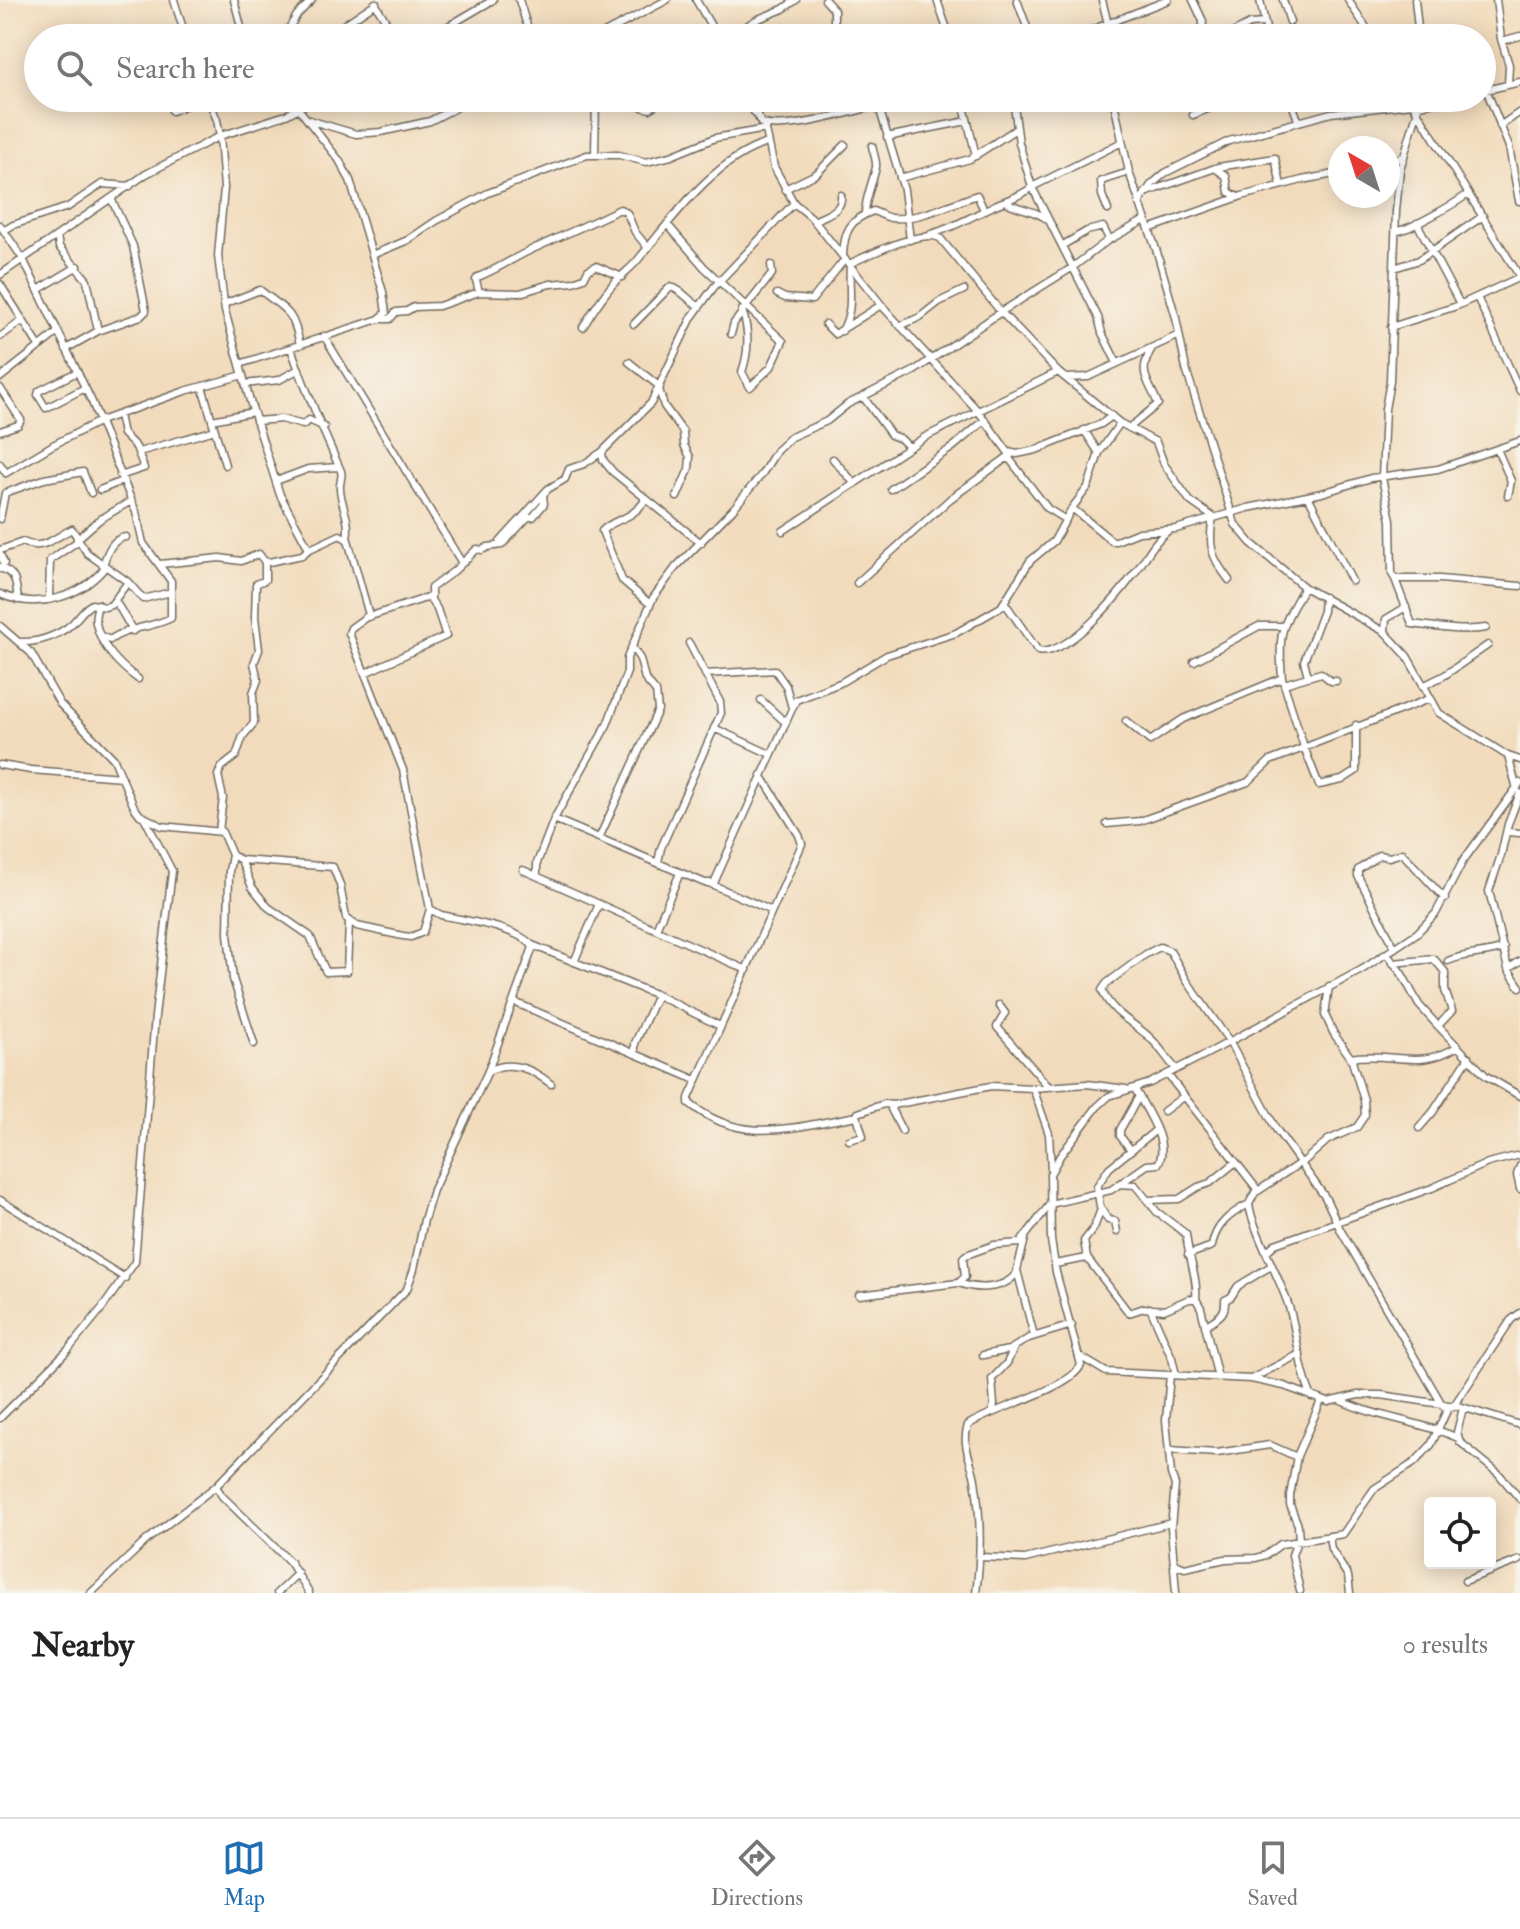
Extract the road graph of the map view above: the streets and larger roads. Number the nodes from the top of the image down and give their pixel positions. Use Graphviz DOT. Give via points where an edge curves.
graph roads {
  1 [pos="174,0"];
  2 [pos="234,0"];
  3 [pos="312,0"];
  4 [pos="493,0"];
  5 [pos="519,0"];
  6 [pos="667,0"];
  7 [pos="696,0"];
  8 [pos="796,0"];
  9 [pos="825,0"];
  10 [pos="937,0"];
  11 [pos="1017,0"];
  12 [pos="1102,0"];
  13 [pos="1168,0"];
  14 [pos="1193,0"];
  15 [pos="1260,0"];
  16 [pos="1283,0"];
  17 [pos="1348,0"];
  18 [pos="1415,0"];
  19 [pos="1496,0"];
  20 [pos="374,2"];
  21 [pos="1290,22"];
  22 [pos="1264,23"];
  23 [pos="182,24"];
  24 [pos="240,24"];
  25 [pos="292,24"];
  26 [pos="343,24"];
  27 [pos="387,24"];
  28 [pos="452,24"];
  29 [pos="527,24"];
  30 [pos="622,24"];
  31 [pos="710,24"];
  32 [pos="750,24"];
  33 [pos="834,24"];
  34 [pos="945,24"];
  35 [pos="1026,24"];
  36 [pos="1108,24"];
  37 [pos="1203,24"];
  38 [pos="1250,24"];
  39 [pos="1364,24"];
  40 [pos="1418,24"];
  41 [pos="1520,36"];
  42 [pos="1502,41"];
  43 [pos="1520,82"];
  44 [pos="1508,84"];
  45 [pos="1496,87"];
  46 [pos="212,112"];
  47 [pos="288,112"];
  48 [pos="300,112"];
  49 [pos="448,112"];
  50 [pos="596,112"];
  51 [pos="754,112"];
  52 [pos="848,112"];
  53 [pos="880,112"];
  54 [pos="965,112"];
  55 [pos="1014,112"];
  56 [pos="1116,112"];
  57 [pos="1200,112"];
  58 [pos="1295,112"];
  59 [pos="1337,112"];
  60 [pos="1412,112"];
  61 [pos="1419,112"];
  62 [pos="1494,112"];
  63 [pos="1520,112"];
  64 [pos="1193,115"];
  65 [pos="307,119"];
  66 [pos="1298,120"];
  67 [pos="967,121"];
  68 [pos="1500,126"];
  69 [pos="766,127"];
  70 [pos="1016,129"];
  71 [pos="220,136"];
  72 [pos="887,137"];
  73 [pos="1122,142"];
  74 [pos="767,143"];
  75 [pos="1520,144"];
  76 [pos="845,145"];
  77 [pos="872,146"];
  78 [pos="1510,150"];
  79 [pos="595,154"];
  80 [pos="976,156"];
  81 [pos="1404,157"];
  82 [pos="1400,158"];
  83 [pos="1215,168"];
  84 [pos="1129,172"];
  85 [pos="1328,175"];
  86 [pos="900,178"];
  87 [pos="1281,185"];
  88 [pos="130,186"];
  89 [pos="1032,187"];
  90 [pos="785,189"];
  91 [pos="1145,193"];
  92 [pos="1468,194"];
  93 [pos="841,195"];
  94 [pos="1238,197"];
  95 [pos="111,198"];
  96 [pos="1005,201"];
  97 [pos="1519,201"];
  98 [pos="794,203"];
  99 [pos="1139,203"];
  100 [pos="984,210"];
  101 [pos="1108,210"];
  102 [pos="865,214"];
  103 [pos="906,216"];
  104 [pos="1483,216"];
  105 [pos="1145,220"];
  106 [pos="814,221"];
  107 [pos="1051,222"];
  108 [pos="1417,223"];
  109 [pos="667,224"];
  110 [pos="2,225"];
  111 [pos="1149,229"];
  112 [pos="1397,231"];
  113 [pos="931,235"];
  114 [pos="57,236"];
  115 [pos="1109,239"];
  116 [pos="910,240"];
  117 [pos="1063,245"];
  118 [pos="648,248"];
  119 [pos="1432,251"];
  120 [pos="372,255"];
  121 [pos="23,259"];
  122 [pos="847,261"];
  123 [pos="771,265"];
  124 [pos="1517,265"];
  125 [pos="78,266"];
  126 [pos="1073,267"];
  127 [pos="1394,268"];
  128 [pos="0,275"];
  129 [pos="622,277"];
  130 [pos="1520,277"];
  131 [pos="719,281"];
  132 [pos="0,284"];
  133 [pos="38,290"];
  134 [pos="964,290"];
  135 [pos="479,292"];
  136 [pos="777,294"];
  137 [pos="1477,297"];
  138 [pos="224,304"];
  139 [pos="1460,304"];
  140 [pos="881,305"];
  141 [pos="699,306"];
  142 [pos="744,308"];
  143 [pos="1001,312"];
  144 [pos="379,319"];
  145 [pos="23,320"];
  146 [pos="634,324"];
  147 [pos="825,324"];
  148 [pos="900,326"];
  149 [pos="583,327"];
  150 [pos="1391,327"];
  151 [pos="98,331"];
  152 [pos="842,331"];
  153 [pos="58,332"];
  154 [pos="731,334"];
  155 [pos="1179,335"];
  156 [pos="324,336"];
  157 [pos="0,337"];
  158 [pos="300,345"];
  159 [pos="39,346"];
  160 [pos="291,348"];
  161 [pos="1152,348"];
  162 [pos="66,349"];
  163 [pos="930,358"];
  164 [pos="629,362"];
  165 [pos="1117,363"];
  166 [pos="240,364"];
  167 [pos="299,369"];
  168 [pos="77,372"];
  169 [pos="1058,372"];
  170 [pos="243,375"];
  171 [pos="0,378"];
  172 [pos="1066,378"];
  173 [pos="284,379"];
  174 [pos="245,384"];
  175 [pos="202,386"];
  176 [pos="306,386"];
  177 [pos="0,388"];
  178 [pos="85,388"];
  179 [pos="660,388"];
  180 [pos="1520,391"];
  181 [pos="864,398"];
  182 [pos="253,412"];
  183 [pos="979,412"];
  184 [pos="119,415"];
  185 [pos="1112,416"];
  186 [pos="212,420"];
  187 [pos="985,420"];
  188 [pos="100,421"];
  189 [pos="256,421"];
  190 [pos="1120,423"];
  191 [pos="324,427"];
  192 [pos="1129,428"];
  193 [pos="215,430"];
  194 [pos="1084,430"];
  195 [pos="0,431"];
  196 [pos="1520,441"];
  197 [pos="908,446"];
  198 [pos="1497,449"];
  199 [pos="139,452"];
  200 [pos="602,452"];
  201 [pos="1099,453"];
  202 [pos="1010,456"];
  203 [pos="833,459"];
  204 [pos="0,464"];
  205 [pos="225,465"];
  206 [pos="338,467"];
  207 [pos="121,478"];
  208 [pos="1382,478"];
  209 [pos="276,481"];
  210 [pos="855,484"];
  211 [pos="891,489"];
  212 [pos="100,490"];
  213 [pos="91,493"];
  214 [pos="1308,496"];
  215 [pos="1508,496"];
  216 [pos="644,497"];
  217 [pos="677,497"];
  218 [pos="131,501"];
  219 [pos="1072,508"];
  220 [pos="1230,514"];
  221 [pos="1213,517"];
  222 [pos="0,519"];
  223 [pos="1066,520"];
  224 [pos="1169,530"];
  225 [pos="783,531"];
  226 [pos="126,537"];
  227 [pos="347,538"];
  228 [pos="78,540"];
  229 [pos="701,543"];
  230 [pos="309,549"];
  231 [pos="0,552"];
  232 [pos="265,561"];
  233 [pos="462,563"];
  234 [pos="160,564"];
  235 [pos="104,565"];
  236 [pos="0,568"];
  237 [pos="1395,579"];
  238 [pos="1229,580"];
  239 [pos="1352,581"];
  240 [pos="128,582"];
  241 [pos="857,583"];
  242 [pos="1520,586"];
  243 [pos="1304,587"];
  244 [pos="171,592"];
  245 [pos="0,594"];
  246 [pos="1324,597"];
  247 [pos="49,599"];
  248 [pos="431,599"];
  249 [pos="18,600"];
  250 [pos="116,602"];
  251 [pos="1005,603"];
  252 [pos="98,604"];
  253 [pos="650,604"];
  254 [pos="86,607"];
  255 [pos="1406,607"];
  256 [pos="96,615"];
  257 [pos="368,617"];
  258 [pos="0,626"];
  259 [pos="1283,626"];
  260 [pos="1486,628"];
  261 [pos="133,631"];
  262 [pos="1385,632"];
  263 [pos="101,636"];
  264 [pos="20,642"];
  265 [pos="689,643"];
  266 [pos="1488,645"];
  267 [pos="632,647"];
  268 [pos="1194,661"];
  269 [pos="365,673"];
  270 [pos="705,674"];
  271 [pos="1308,676"];
  272 [pos="138,679"];
  273 [pos="1283,681"];
  274 [pos="1336,681"];
  275 [pos="1423,686"];
  276 [pos="1429,699"];
  277 [pos="761,700"];
  278 [pos="792,708"];
  279 [pos="1126,721"];
  280 [pos="785,722"];
  281 [pos="1356,725"];
  282 [pos="714,728"];
  283 [pos="1304,747"];
  284 [pos="770,754"];
  285 [pos="1508,756"];
  286 [pos="1520,760"];
  287 [pos="0,765"];
  288 [pos="761,775"];
  289 [pos="122,777"];
  290 [pos="1519,789"];
  291 [pos="145,819"];
  292 [pos="554,819"];
  293 [pos="1107,824"];
  294 [pos="219,831"];
  295 [pos="1507,832"];
  296 [pos="1520,833"];
  297 [pos="600,836"];
  298 [pos="232,855"];
  299 [pos="241,860"];
  300 [pos="658,862"];
  301 [pos="523,870"];
  302 [pos="680,873"];
  303 [pos="537,876"];
  304 [pos="711,884"];
  305 [pos="1445,899"];
  306 [pos="599,904"];
  307 [pos="430,909"];
  308 [pos="772,911"];
  309 [pos="349,923"];
  310 [pos="656,929"];
  311 [pos="532,945"];
  312 [pos="1395,948"];
  313 [pos="1504,948"];
  314 [pos="1387,954"];
  315 [pos="1448,961"];
  316 [pos="1520,961"];
  317 [pos="574,962"];
  318 [pos="1393,963"];
  319 [pos="1508,969"];
  320 [pos="747,970"];
  321 [pos="1329,986"];
  322 [pos="1520,987"];
  323 [pos="657,995"];
  324 [pos="514,1002"];
  325 [pos="999,1005"];
  326 [pos="720,1026"];
  327 [pos="1438,1026"];
  328 [pos="1229,1041"];
  329 [pos="254,1044"];
  330 [pos="1458,1046"];
  331 [pos="635,1054"];
  332 [pos="1469,1057"];
  333 [pos="1351,1058"];
  334 [pos="1176,1069"];
  335 [pos="488,1071"];
  336 [pos="1167,1074"];
  337 [pos="696,1080"];
  338 [pos="1520,1082"];
  339 [pos="551,1084"];
  340 [pos="1048,1086"];
  341 [pos="1033,1088"];
  342 [pos="1135,1092"];
  343 [pos="1516,1094"];
  344 [pos="1184,1096"];
  345 [pos="893,1105"];
  346 [pos="1164,1111"];
  347 [pos="857,1116"];
  348 [pos="1419,1128"];
  349 [pos="1156,1130"];
  350 [pos="902,1131"];
  351 [pos="849,1140"];
  352 [pos="1131,1150"];
  353 [pos="1520,1155"];
  354 [pos="1236,1162"];
  355 [pos="1301,1163"];
  356 [pos="1520,1166"];
  357 [pos="1051,1171"];
  358 [pos="1119,1184"];
  359 [pos="1520,1189"];
  360 [pos="1258,1191"];
  361 [pos="1097,1193"];
  362 [pos="0,1200"];
  363 [pos="1147,1200"];
  364 [pos="1050,1204"];
  365 [pos="1249,1204"];
  366 [pos="1101,1209"];
  367 [pos="1336,1221"];
  368 [pos="1117,1232"];
  369 [pos="1025,1239"];
  370 [pos="1267,1251"];
  371 [pos="1188,1255"];
  372 [pos="1087,1258"];
  373 [pos="1055,1264"];
  374 [pos="1271,1266"];
  375 [pos="1017,1272"];
  376 [pos="125,1278"];
  377 [pos="958,1283"];
  378 [pos="859,1295"];
  379 [pos="1196,1299"];
  380 [pos="1150,1308"];
  381 [pos="1520,1313"];
  382 [pos="1072,1325"];
  383 [pos="1205,1326"];
  384 [pos="1034,1336"];
  385 [pos="1014,1348"];
  386 [pos="1300,1354"];
  387 [pos="983,1355"];
  388 [pos="1081,1357"];
  389 [pos="1173,1375"];
  390 [pos="1218,1378"];
  391 [pos="1251,1379"];
  392 [pos="1463,1390"];
  393 [pos="1312,1397"];
  394 [pos="1339,1400"];
  395 [pos="1321,1401"];
  396 [pos="1448,1406"];
  397 [pos="1462,1408"];
  398 [pos="992,1412"];
  399 [pos="0,1418"];
  400 [pos="1520,1425"];
  401 [pos="1438,1428"];
  402 [pos="1458,1438"];
  403 [pos="1169,1450"];
  404 [pos="1297,1457"];
  405 [pos="216,1486"];
  406 [pos="1520,1499"];
  407 [pos="1171,1523"];
  408 [pos="1329,1536"];
  409 [pos="1298,1541"];
  410 [pos="980,1557"];
  411 [pos="1520,1560"];
  412 [pos="1175,1564"];
  413 [pos="298,1573"];
  414 [pos="1465,1581"];
  415 [pos="1300,1591"];
  416 [pos="91,1593"];
  417 [pos="277,1593"];
  418 [pos="309,1593"];
  419 [pos="976,1593"];
  420 [pos="1176,1593"];
  421 [pos="1350,1593"];
  1 -- 23 [label="street"];
  2 -- 24 [label="street"];
  3 -- 25 [label="street"];
  4 -- 28 [label="street"];
  5 -- 29 [label="street"];
  6 -- 30 [label="street"];
  7 -- 31 [label="street"];
  8 -- 32 [label="street"];
  9 -- 33 [label="street" via="834,10"];
  10 -- 34 [label="street"];
  11 -- 35 [label="street"];
  12 -- 36 [label="street"];
  13 -- 36 [label="street"];
  14 -- 37 [label="street"];
  15 -- 22 [label="street"];
  16 -- 21 [label="street"];
  17 -- 39 [label="street"];
  18 -- 40 [label="street"];
  19 -- 42 [label="street"];
  20 -- 26 [label="street"];
  20 -- 27 [label="street"];
  22 -- 38 [label="street"];
  41 -- 42 [label="street"];
  42 -- 44 [label="street"];
  43 -- 44 [label="street"];
  44 -- 45 [label="street"];
  46 -- 71 [label="street"];
  47 -- 71 [label="street"];
  48 -- 65 [label="street"];
  49 -- 65 [label="street" via="430,121 356,134"];
  50 -- 79 [label="street"];
  51 -- 69 [label="street"];
  52 -- 69 [label="street"];
  53 -- 72 [label="street"];
  54 -- 67 [label="street"];
  55 -- 70 [label="street"];
  56 -- 73 [label="street"];
  57 -- 64 [label="street"];
  58 -- 66 [label="street"];
  59 -- 66 [label="street"];
  60 -- 81 [label="street"];
  61 -- 92 [label="street"];
  62 -- 68 [label="street"];
  63 -- 68 [label="street"];
  65 -- 120 [label="street" via="346,170"];
  66 -- 91 [label="street" via="1225,143 1165,173"];
  67 -- 72 [label="street"];
  67 -- 80 [label="street"];
  68 -- 78 [label="street"];
  69 -- 74 [label="street"];
  69 -- 79 [label="street" via="715,138 653,161"];
  70 -- 80 [label="street"];
  70 -- 89 [label="street"];
  71 -- 88 [label="street"];
  71 -- 138 [label="street" via="224,191 218,256"];
  72 -- 86 [label="street"];
  73 -- 84 [label="street"];
  73 -- 89 [label="street"];
  74 -- 90 [label="street"];
  74 -- 109 [label="street" via="724,167"];
  75 -- 78 [label="street"];
  76 -- 90 [label="street" via="814,175"];
  77 -- 102 [label="street" via="876,166"];
  78 -- 97 [label="street"];
  79 -- 120 [label="street" via="488,193"];
  80 -- 86 [label="street"];
  81 -- 82 [label="street"];
  81 -- 112 [label="street"];
  83 -- 87 [label="street" via="1275,158"];
  83 -- 91 [label="street"];
  83 -- 94 [label="street"];
  84 -- 99 [label="street"];
  84 -- 101 [label="street" via="1100,182"];
  85 -- 87 [label="street"];
  86 -- 103 [label="street"];
  87 -- 94 [label="street"];
  88 -- 95 [label="street"];
  88 -- 110 [label="street" via="102,184 68,207"];
  89 -- 96 [label="street"];
  89 -- 107 [label="street"];
  90 -- 98 [label="street"];
  91 -- 99 [label="street"];
  92 -- 104 [label="street"];
  92 -- 108 [label="street"];
  93 -- 106 [label="street" via="842,206"];
  94 -- 111 [label="street"];
  95 -- 114 [label="street"];
  95 -- 151 [label="street" via="133,246 147,308 141,316"];
  96 -- 100 [label="street"];
  96 -- 107 [label="street"];
  98 -- 106 [label="street"];
  98 -- 131 [label="street"];
  99 -- 105 [label="street"];
  100 -- 103 [label="street" via="977,195"];
  100 -- 113 [label="street"];
  102 -- 103 [label="street"];
  102 -- 122 [label="street" via="847,228"];
  103 -- 116 [label="street"];
  104 -- 119 [label="street"];
  104 -- 124 [label="street"];
  105 -- 111 [label="street"];
  105 -- 115 [label="street"];
  106 -- 122 [label="street"];
  107 -- 117 [label="street"];
  108 -- 112 [label="street"];
  108 -- 119 [label="street"];
  109 -- 118 [label="street"];
  109 -- 131 [label="street"];
  110 -- 121 [label="street"];
  111 -- 155 [label="street"];
  112 -- 127 [label="street"];
  113 -- 116 [label="street"];
  113 -- 143 [label="street" via="947,245"];
  114 -- 121 [label="street"];
  114 -- 125 [label="street" via="59,247"];
  115 -- 117 [label="street" via="1103,227"];
  115 -- 126 [label="street"];
  116 -- 122 [label="street"];
  117 -- 126 [label="street"];
  118 -- 129 [label="street"];
  118 -- 135 [label="street" via="620,209 478,277"];
  119 -- 127 [label="street"];
  119 -- 139 [label="street"];
  120 -- 144 [label="street" via="386,308"];
  121 -- 128 [label="street"];
  121 -- 133 [label="street"];
  122 -- 136 [label="street" via="813,300"];
  122 -- 140 [label="street"];
  122 -- 152 [label="street" via="852,297"];
  123 -- 142 [label="street" via="772,274"];
  124 -- 130 [label="street"];
  125 -- 133 [label="street"];
  125 -- 151 [label="street" via="87,280"];
  126 -- 143 [label="street"];
  126 -- 165 [label="street"];
  127 -- 150 [label="street"];
  129 -- 135 [label="street" via="598,266 573,282 520,293"];
  129 -- 149 [label="street"];
  130 -- 137 [label="street"];
  131 -- 141 [label="street"];
  131 -- 142 [label="street"];
  132 -- 145 [label="street"];
  133 -- 153 [label="street"];
  134 -- 148 [label="street"];
  135 -- 144 [label="street"];
  137 -- 139 [label="street"];
  137 -- 180 [label="street"];
  138 -- 158 [label="street" via="262,291 288,311"];
  138 -- 166 [label="street"];
  139 -- 150 [label="street"];
  140 -- 148 [label="street"];
  140 -- 152 [label="street"];
  141 -- 146 [label="street" via="671,287"];
  141 -- 179 [label="street"];
  142 -- 142 [label="street" via="783,341 771,367 750,387 742,372"];
  142 -- 154 [label="street"];
  143 -- 163 [label="street"];
  143 -- 169 [label="street"];
  144 -- 156 [label="street"];
  145 -- 157 [label="street"];
  145 -- 159 [label="street"];
  147 -- 152 [label="street" via="833,334"];
  148 -- 163 [label="street"];
  150 -- 208 [label="street"];
  151 -- 162 [label="street"];
  153 -- 159 [label="street"];
  153 -- 162 [label="street"];
  155 -- 161 [label="street"];
  155 -- 220 [label="street"];
  156 -- 158 [label="street"];
  156 -- 233 [label="street"];
  158 -- 160 [label="street"];
  159 -- 171 [label="street"];
  160 -- 166 [label="street"];
  160 -- 167 [label="street"];
  161 -- 165 [label="street"];
  161 -- 192 [label="street" via="1143,366 1158,404"];
  162 -- 168 [label="street"];
  163 -- 181 [label="street"];
  163 -- 183 [label="street"];
  164 -- 179 [label="street"];
  165 -- 172 [label="street" via="1085,378"];
  166 -- 170 [label="street"];
  167 -- 173 [label="street"];
  167 -- 176 [label="street"];
  168 -- 178 [label="street"];
  168 -- 178 [label="street" via="38,395 46,408"];
  169 -- 172 [label="street"];
  169 -- 183 [label="street"];
  170 -- 174 [label="street"];
  170 -- 175 [label="street"];
  172 -- 185 [label="street"];
  173 -- 174 [label="street"];
  173 -- 176 [label="street"];
  174 -- 182 [label="street"];
  175 -- 184 [label="street"];
  175 -- 186 [label="street"];
  176 -- 191 [label="street"];
  177 -- 195 [label="street" via="21,423"];
  178 -- 188 [label="street"];
  179 -- 200 [label="street"];
  179 -- 217 [label="street" via="690,457"];
  181 -- 197 [label="street" via="891,435"];
  181 -- 229 [label="street" via="790,438"];
  182 -- 186 [label="street"];
  182 -- 189 [label="street"];
  183 -- 187 [label="street"];
  183 -- 197 [label="street"];
  184 -- 188 [label="street"];
  184 -- 199 [label="street" via="124,437"];
  185 -- 190 [label="street"];
  185 -- 194 [label="street"];
  186 -- 193 [label="street"];
  187 -- 202 [label="street"];
  187 -- 211 [label="street"];
  188 -- 204 [label="street" via="6,473"];
  188 -- 207 [label="street"];
  189 -- 191 [label="street" via="281,419 303,425 309,420"];
  189 -- 209 [label="street"];
  190 -- 192 [label="street"];
  190 -- 201 [label="street"];
  191 -- 206 [label="street"];
  192 -- 221 [label="street" via="1154,440 1190,501"];
  193 -- 199 [label="street"];
  193 -- 205 [label="street"];
  194 -- 201 [label="street"];
  194 -- 202 [label="street"];
  196 -- 198 [label="street"];
  197 -- 210 [label="street"];
  198 -- 208 [label="street" via="1438,469"];
  198 -- 215 [label="street" via="1511,481"];
  199 -- 207 [label="street" via="144,468"];
  200 -- 216 [label="street" via="605,464"];
  200 -- 233 [label="street" via="569,469 495,547 478,548"];
  201 -- 219 [label="street" via="1088,487"];
  202 -- 223 [label="street" via="1049,511"];
  202 -- 241 [label="street" via="950,499"];
  203 -- 210 [label="street"];
  206 -- 209 [label="street" via="308,469"];
  206 -- 227 [label="street"];
  207 -- 212 [label="street"];
  207 -- 218 [label="street"];
  208 -- 214 [label="street"];
  208 -- 237 [label="street"];
  209 -- 230 [label="street"];
  210 -- 225 [label="street"];
  213 -- 222 [label="street" via="83,472 44,479 5,493"];
  214 -- 220 [label="street"];
  214 -- 239 [label="street"];
  216 -- 229 [label="street"];
  216 -- 253 [label="street" via="637,511 602,531 623,581"];
  218 -- 228 [label="street"];
  218 -- 234 [label="street" via="143,543"];
  219 -- 223 [label="street"];
  219 -- 224 [label="street" via="1112,541"];
  220 -- 221 [label="street"];
  220 -- 243 [label="street" via="1251,543"];
  221 -- 224 [label="street"];
  221 -- 238 [label="street" via="1213,556"];
  223 -- 251 [label="street" via="1052,545 1029,562"];
  224 -- 251 [label="street" via="1110,602 1055,650 1038,651"];
  226 -- 235 [label="street" via="116,540"];
  227 -- 230 [label="street" via="340,535"];
  227 -- 257 [label="street"];
  228 -- 231 [label="street" via="71,529 42,545 23,542"];
  228 -- 235 [label="street"];
  228 -- 247 [label="street" via="49,561"];
  229 -- 253 [label="street"];
  230 -- 232 [label="street"];
  231 -- 236 [label="street"];
  232 -- 234 [label="street" via="259,554 241,561"];
  232 -- 294 [label="street" via="265,580 254,589 259,642 254,723 236,756 220,770"];
  233 -- 248 [label="street" via="430,588"];
  234 -- 244 [label="street" via="171,581"];
  235 -- 240 [label="street"];
  235 -- 247 [label="street" via="67,597"];
  236 -- 249 [label="street" via="14,576"];
  237 -- 242 [label="street"];
  237 -- 255 [label="street"];
  240 -- 244 [label="street" via="144,600"];
  240 -- 250 [label="street"];
  243 -- 246 [label="street"];
  243 -- 259 [label="street"];
  244 -- 261 [label="street" via="171,618"];
  245 -- 249 [label="street"];
  246 -- 262 [label="street"];
  246 -- 271 [label="street" via="1303,662"];
  247 -- 249 [label="street"];
  248 -- 257 [label="street"];
  248 -- 269 [label="street" via="445,638"];
  250 -- 252 [label="street"];
  250 -- 261 [label="street"];
  251 -- 278 [label="street" via="956,633 887,655 840,683 799,699"];
  252 -- 254 [label="street"];
  252 -- 256 [label="street"];
  253 -- 267 [label="street"];
  254 -- 256 [label="street"];
  254 -- 264 [label="street" via="46,640"];
  255 -- 260 [label="street" via="1413,625 1471,632"];
  255 -- 262 [label="street" via="1386,619"];
  256 -- 263 [label="street"];
  257 -- 269 [label="street" via="349,633"];
  258 -- 264 [label="street"];
  259 -- 268 [label="street" via="1259,626"];
  259 -- 273 [label="street"];
  261 -- 263 [label="street" via="110,640"];
  262 -- 275 [label="street" via="1407,656"];
  263 -- 272 [label="street" via="111,654"];
  264 -- 289 [label="street" via="60,704 114,759"];
  265 -- 270 [label="street"];
  266 -- 275 [label="street"];
  267 -- 292 [label="street" via="607,725"];
  267 -- 297 [label="street" via="656,692 658,710"];
  269 -- 307 [label="street" via="403,770"];
  270 -- 278 [label="street" via="775,670"];
  270 -- 282 [label="street" via="721,708"];
  271 -- 273 [label="street"];
  271 -- 274 [label="street" via="1322,673"];
  273 -- 279 [label="street" via="1183,719 1150,741"];
  273 -- 283 [label="street"];
  275 -- 276 [label="street"];
  276 -- 281 [label="street"];
  276 -- 285 [label="street" via="1449,720"];
  277 -- 280 [label="street"];
  278 -- 280 [label="street"];
  280 -- 284 [label="street"];
  281 -- 283 [label="street"];
  281 -- 283 [label="street" via="1356,771 1342,780 1319,785"];
  282 -- 284 [label="street"];
  282 -- 300 [label="street"];
  283 -- 293 [label="street" via="1265,764 1248,782 1140,821"];
  284 -- 288 [label="street"];
  285 -- 286 [label="street"];
  285 -- 290 [label="street"];
  287 -- 289 [label="street"];
  288 -- 304 [label="street"];
  288 -- 308 [label="street" via="802,841"];
  289 -- 291 [label="street"];
  290 -- 295 [label="street"];
  290 -- 305 [label="street" via="1463,861"];
  291 -- 294 [label="street" via="175,829"];
  291 -- 376 [label="street" via="172,871 137,1250"];
  292 -- 297 [label="street"];
  292 -- 303 [label="street"];
  294 -- 298 [label="street"];
  295 -- 296 [label="street"];
  295 -- 313 [label="street" via="1489,891"];
  297 -- 300 [label="street"];
  298 -- 299 [label="street"];
  298 -- 329 [label="street" via="228,934 233,979"];
  299 -- 309 [label="street" via="333,867"];
  299 -- 309 [label="street" via="268,907 310,936 326,972 347,971"];
  300 -- 302 [label="street"];
  301 -- 303 [label="street"];
  302 -- 304 [label="street"];
  302 -- 310 [label="street"];
  303 -- 306 [label="street"];
  304 -- 308 [label="street"];
  305 -- 312 [label="street" via="1426,924"];
  305 -- 312 [label="street" via="1402,853 1380,855 1358,870"];
  306 -- 310 [label="street"];
  306 -- 317 [label="street"];
  307 -- 309 [label="street" via="418,936"];
  307 -- 311 [label="street"];
  308 -- 320 [label="street"];
  310 -- 320 [label="street"];
  311 -- 317 [label="street"];
  311 -- 324 [label="street"];
  312 -- 314 [label="street"];
  313 -- 315 [label="street"];
  313 -- 319 [label="street"];
  314 -- 318 [label="street"];
  314 -- 321 [label="street"];
  316 -- 319 [label="street"];
  317 -- 323 [label="street"];
  318 -- 327 [label="street"];
  318 -- 327 [label="street" via="1434,959 1445,972 1452,1009"];
  319 -- 322 [label="street"];
  320 -- 326 [label="street"];
  321 -- 328 [label="street"];
  321 -- 333 [label="street" via="1325,1015"];
  323 -- 326 [label="street"];
  323 -- 331 [label="street"];
  324 -- 331 [label="street"];
  324 -- 335 [label="street"];
  325 -- 340 [label="street" via="1005,1013 996,1026"];
  326 -- 337 [label="street"];
  327 -- 330 [label="street"];
  328 -- 334 [label="street"];
  328 -- 334 [label="street" via="1170,951 1154,949 1102,990"];
  328 -- 355 [label="street" via="1276,1129"];
  330 -- 332 [label="street"];
  330 -- 333 [label="street" via="1430,1059"];
  331 -- 337 [label="street"];
  332 -- 343 [label="street" via="1486,1076"];
  332 -- 348 [label="street"];
  333 -- 355 [label="street" via="1365,1115 1357,1127 1331,1138"];
  334 -- 336 [label="street"];
  335 -- 339 [label="street" via="509,1064"];
  335 -- 405 [label="street" via="433,1190 407,1289"];
  336 -- 342 [label="street"];
  336 -- 344 [label="street"];
  337 -- 347 [label="street" via="690,1105 743,1130 775,1131"];
  338 -- 343 [label="street"];
  340 -- 341 [label="street"];
  340 -- 342 [label="street" via="1095,1084"];
  341 -- 345 [label="street" via="991,1086"];
  341 -- 357 [label="street" via="1049,1134"];
  342 -- 349 [label="street"];
  342 -- 352 [label="street" via="1119,1133"];
  342 -- 357 [label="street" via="1105,1099"];
  344 -- 346 [label="street"];
  344 -- 354 [label="street"];
  345 -- 347 [label="street"];
  345 -- 350 [label="street"];
  347 -- 351 [label="street" via="863,1136"];
  349 -- 352 [label="street"];
  349 -- 358 [label="street" via="1160,1162"];
  352 -- 361 [label="street" via="1109,1168"];
  353 -- 367 [label="street"];
  354 -- 360 [label="street"];
  354 -- 363 [label="street" via="1181,1199"];
  355 -- 360 [label="street"];
  355 -- 367 [label="street"];
  356 -- 359 [label="street"];
  357 -- 364 [label="street"];
  358 -- 361 [label="street"];
  358 -- 363 [label="street" via="1135,1185"];
  360 -- 365 [label="street"];
  361 -- 364 [label="street"];
  361 -- 366 [label="street"];
  362 -- 376 [label="street"];
  363 -- 371 [label="street" via="1186,1234"];
  364 -- 369 [label="street"];
  364 -- 373 [label="street"];
  365 -- 370 [label="street"];
  365 -- 371 [label="street" via="1215,1231 1212,1246"];
  366 -- 368 [label="street" via="1115,1221"];
  366 -- 372 [label="street" via="1084,1241"];
  367 -- 370 [label="street"];
  367 -- 396 [label="street" via="1405,1345"];
  369 -- 375 [label="street"];
  369 -- 377 [label="street" via="966,1255 965,1277"];
  370 -- 374 [label="street"];
  371 -- 379 [label="street"];
  372 -- 373 [label="street"];
  372 -- 380 [label="street" via="1127,1312"];
  373 -- 382 [label="street"];
  374 -- 383 [label="street" via="1238,1286 1225,1300 1221,1316"];
  374 -- 386 [label="street"];
  375 -- 377 [label="street" via="1000,1285"];
  375 -- 384 [label="street"];
  376 -- 399 [label="street" via="68,1350"];
  377 -- 378 [label="street"];
  379 -- 380 [label="street" via="1164,1310"];
  379 -- 383 [label="street"];
  380 -- 389 [label="street" via="1172,1358"];
  381 -- 392 [label="street"];
  382 -- 384 [label="street"];
  382 -- 388 [label="street"];
  383 -- 390 [label="street"];
  384 -- 385 [label="street"];
  385 -- 387 [label="street"];
  385 -- 398 [label="street" via="992,1379"];
  386 -- 391 [label="street"];
  386 -- 393 [label="street"];
  388 -- 389 [label="street" via="1106,1372"];
  388 -- 398 [label="street" via="1079,1370 1070,1379"];
  389 -- 390 [label="street"];
  389 -- 403 [label="street" via="1166,1420"];
  390 -- 391 [label="street"];
  391 -- 393 [label="street"];
  392 -- 396 [label="street"];
  392 -- 397 [label="street"];
  393 -- 395 [label="street"];
  394 -- 395 [label="street"];
  394 -- 396 [label="street" via="1368,1394"];
  394 -- 401 [label="street"];
  395 -- 404 [label="street"];
  396 -- 397 [label="street"];
  396 -- 401 [label="street"];
  397 -- 400 [label="street"];
  397 -- 402 [label="street"];
  398 -- 410 [label="street" via="968,1425 965,1434 975,1479"];
  401 -- 402 [label="street"];
  401 -- 408 [label="street" via="1435,1440 1416,1461 1370,1494 1345,1532"];
  402 -- 406 [label="street"];
  403 -- 404 [label="street" via="1217,1453 1270,1445"];
  403 -- 407 [label="street" via="1175,1485"];
  404 -- 409 [label="street" via="1289,1499"];
  405 -- 413 [label="street"];
  405 -- 416 [label="street"];
  407 -- 410 [label="street" via="1025,1559"];
  407 -- 412 [label="street"];
  408 -- 409 [label="street"];
  408 -- 421 [label="street" via="1348,1576"];
  409 -- 412 [label="street" via="1256,1558 1185,1568"];
  409 -- 415 [label="street" via="1292,1555"];
  410 -- 419 [label="street"];
  411 -- 414 [label="street"];
  412 -- 420 [label="street"];
  413 -- 417 [label="street"];
  413 -- 418 [label="street"];
}
